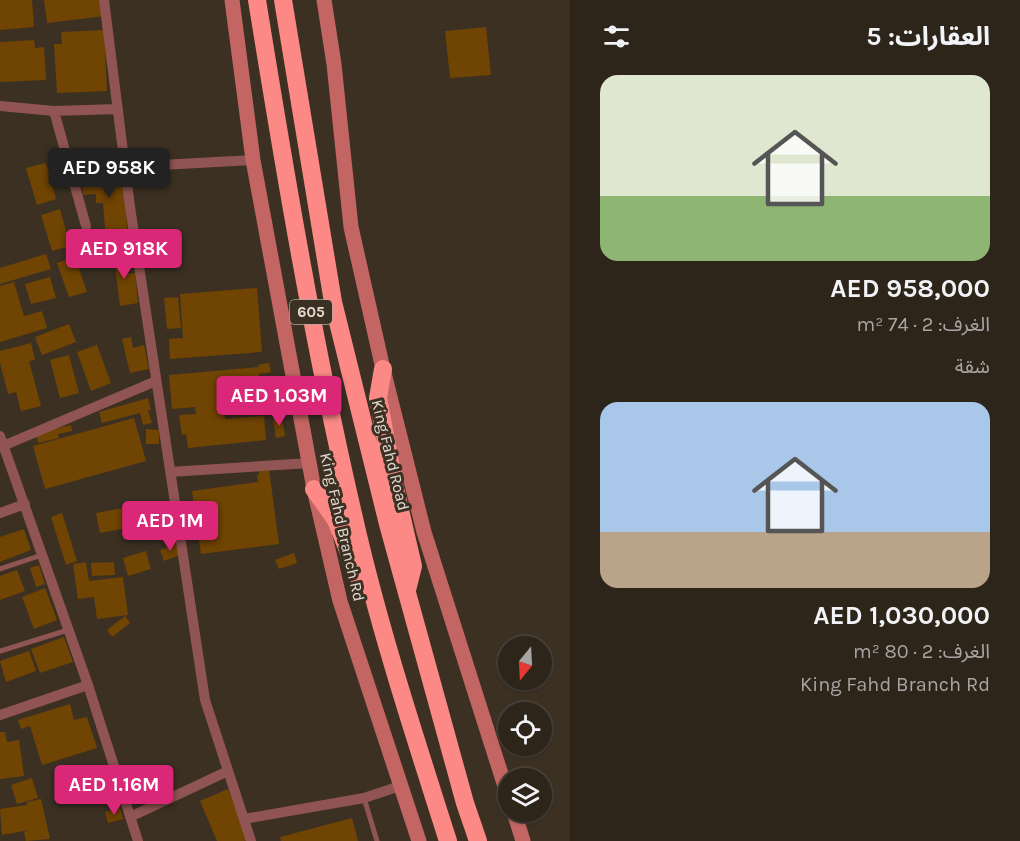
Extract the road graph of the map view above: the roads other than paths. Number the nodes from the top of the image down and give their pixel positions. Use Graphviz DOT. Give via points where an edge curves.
graph roads {
  1 [pos="104,0"];
  2 [pos="232,0"];
  3 [pos="257,0"];
  4 [pos="283,0"];
  5 [pos="324,0"];
  6 [pos="0,106"];
  7 [pos="118,109"];
  8 [pos="54,111"];
  9 [pos="253,160"];
  10 [pos="124,167"];
  11 [pos="86,226"];
  12 [pos="383,369"];
  13 [pos="156,381"];
  14 [pos="2,441"];
  15 [pos="310,463"];
  16 [pos="170,472"];
  17 [pos="315,489"];
  18 [pos="25,504"];
  19 [pos="0,513"];
  20 [pos="42,555"];
  21 [pos="0,569"];
  22 [pos="407,592"];
  23 [pos="381,621"];
  24 [pos="68,630"];
  25 [pos="0,651"];
  26 [pos="88,685"];
  27 [pos="0,715"];
  28 [pos="499,768"];
  29 [pos="228,771"];
  30 [pos="400,786"];
  31 [pos="364,798"];
  32 [pos="130,817"];
  33 [pos="244,819"];
  34 [pos="517,822"];
  35 [pos="138,841"];
  36 [pos="251,841"];
  37 [pos="377,841"];
  38 [pos="419,841"];
  39 [pos="448,841"];
  40 [pos="478,841"];
  41 [pos="523,841"];
  1 -- 7 [label="street"];
  2 -- 9 [label="main road, King Fahd Branch Rd"];
  3 -- 23 [label="highway, 605" via="312,321 354,520"];
  4 -- 22 [label="highway, King Fahd Road / 605" via="333,302"];
  5 -- 12 [label="main road" via="351,227"];
  6 -- 8 [label="street"];
  7 -- 8 [label="street"];
  7 -- 10 [label="street"];
  8 -- 11 [label="street"];
  9 -- 10 [label="street"];
  9 -- 15 [label="main road, King Fahd Branch Rd"];
  10 -- 13 [label="street"];
  12 -- 22 [label="highway" via="378,398 413,566"];
  12 -- 28 [label="main road" via="424,532"];
  13 -- 14 [label="street"];
  13 -- 16 [label="street"];
  14 -- 18 [label="street"];
  15 -- 16 [label="street"];
  15 -- 17 [label="main road, King Fahd Branch Rd"];
  16 -- 29 [label="street" via="205,700"];
  17 -- 23 [label="highway" via="336,520"];
  17 -- 30 [label="main road, King Fahd Branch Rd" via="340,601"];
  18 -- 19 [label="street"];
  18 -- 20 [label="street"];
  20 -- 21 [label="lane"];
  20 -- 24 [label="street"];
  22 -- 40 [label="highway, King Fahd Road / 605"];
  23 -- 39 [label="highway, 605"];
  24 -- 25 [label="lane"];
  24 -- 26 [label="street"];
  26 -- 27 [label="street"];
  26 -- 32 [label="street"];
  29 -- 32 [label="street"];
  29 -- 33 [label="street"];
  30 -- 31 [label="street"];
  30 -- 38 [label="main road, King Fahd Branch Rd"];
  31 -- 33 [label="street"];
  31 -- 37 [label="lane"];
  32 -- 35 [label="street"];
  33 -- 36 [label="street"];
  34 -- 41 [label="main road"];
}
